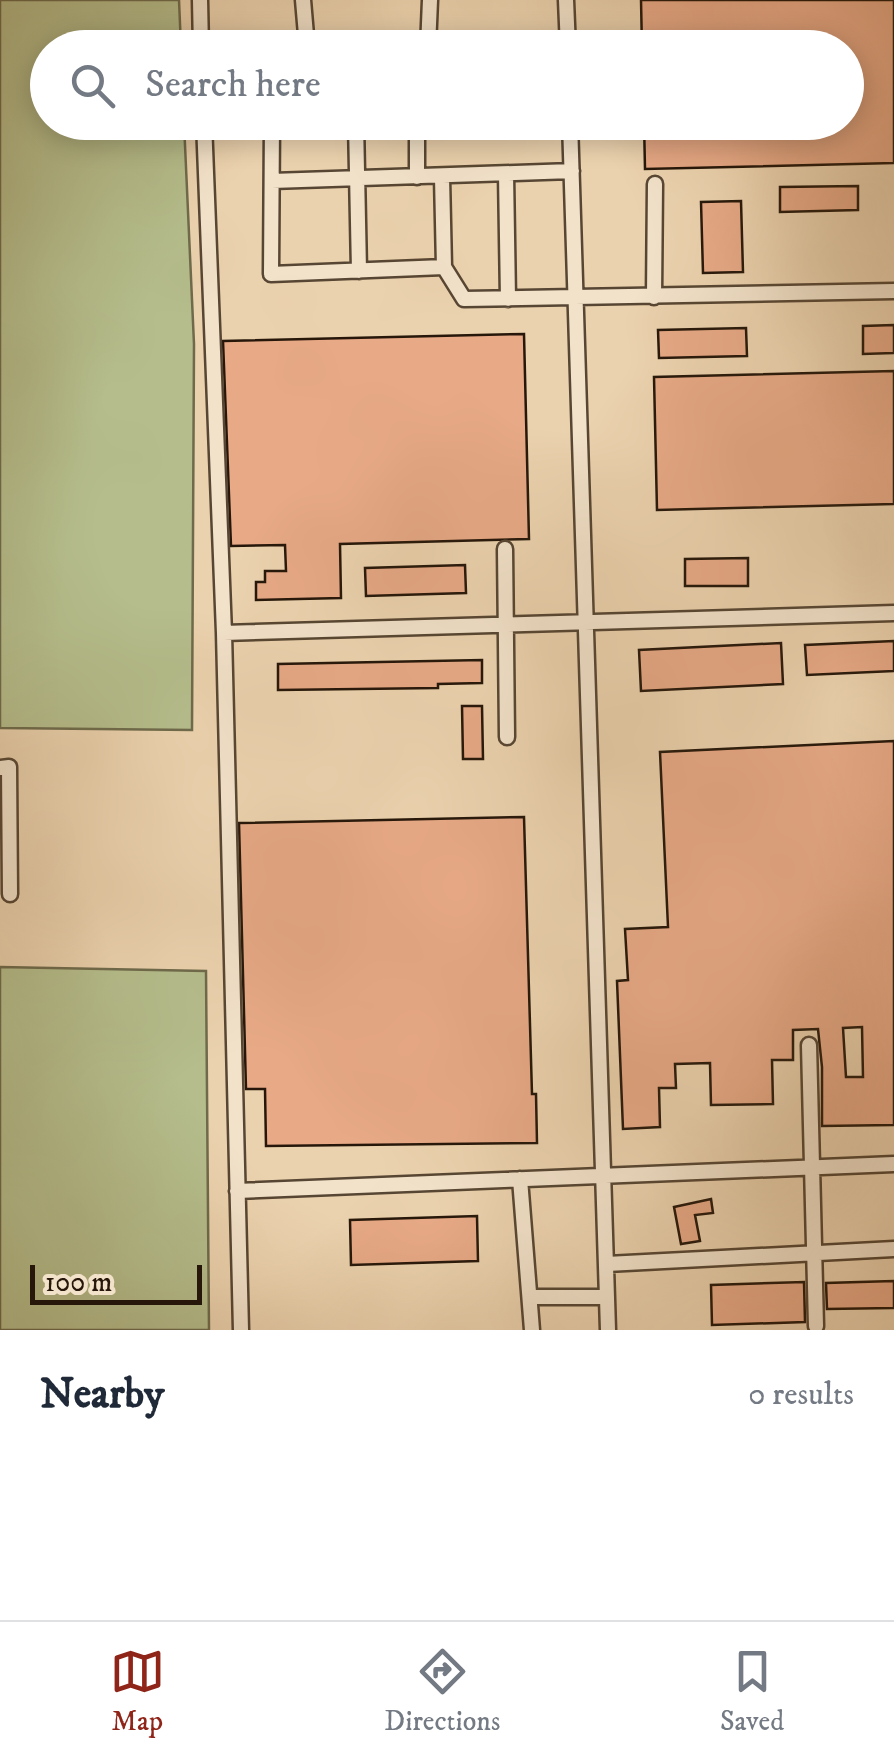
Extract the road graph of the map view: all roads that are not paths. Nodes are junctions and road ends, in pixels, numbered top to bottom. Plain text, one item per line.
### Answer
1 (200, 0) edge
2 (302, 0) edge
3 (430, 0) edge
4 (566, 0) edge
5 (201, 30) edge
6 (305, 30) edge
7 (429, 30) edge
8 (567, 30) edge
9 (205, 140) edge
10 (272, 140) edge
11 (357, 140) edge
12 (418, 140) edge
13 (571, 140) edge
14 (572, 171) junction
15 (506, 174) junction
16 (417, 177) junction
17 (442, 177) junction
18 (358, 179) junction
19 (272, 181) junction
20 (654, 184) dead end
21 (444, 268) junction
22 (358, 271) junction
23 (894, 291) edge
24 (654, 297) junction
25 (508, 299) junction
26 (576, 299) junction
27 (505, 549) dead end
28 (894, 613) edge
29 (586, 622) junction
30 (506, 625) junction
31 (224, 633) junction
32 (507, 737) dead end
33 (0, 768) edge
34 (10, 894) dead end
35 (809, 1044) dead end
36 (894, 1164) edge
37 (813, 1165) junction
38 (604, 1176) junction
39 (520, 1180) junction
40 (237, 1192) junction
41 (894, 1249) edge
42 (813, 1252) junction
43 (607, 1264) junction
44 (530, 1297) junction
45 (607, 1297) junction
46 (816, 1326) dead end
47 (241, 1330) edge
48 (532, 1330) edge
49 (608, 1330) edge

1 - 5 lane
2 - 6 lane
3 - 7 lane
4 - 8 lane
9 - 31 lane
10 - 19 lane
11 - 18 lane
12 - 16 lane
13 - 14 lane
14 - 15 lane
14 - 26 lane
15 - 17 lane
15 - 25 lane
16 - 17 lane
16 - 18 lane
17 - 21 lane
18 - 19 lane
18 - 22 lane
19 - 22 lane
20 - 24 lane
21 - 22 lane
21 - 25 lane
23 - 24 lane
24 - 26 lane
25 - 26 lane
26 - 29 lane
27 - 30 lane
28 - 29 lane
29 - 30 lane
29 - 38 lane
30 - 31 lane
30 - 32 lane
31 - 40 lane
33 - 34 lane
35 - 37 lane
36 - 37 lane
37 - 38 lane
37 - 42 lane
38 - 39 lane
38 - 43 lane
39 - 40 lane
39 - 44 lane
40 - 47 lane
41 - 42 lane
42 - 43 lane
42 - 46 lane
43 - 45 lane
44 - 45 lane
44 - 48 lane
45 - 49 lane

